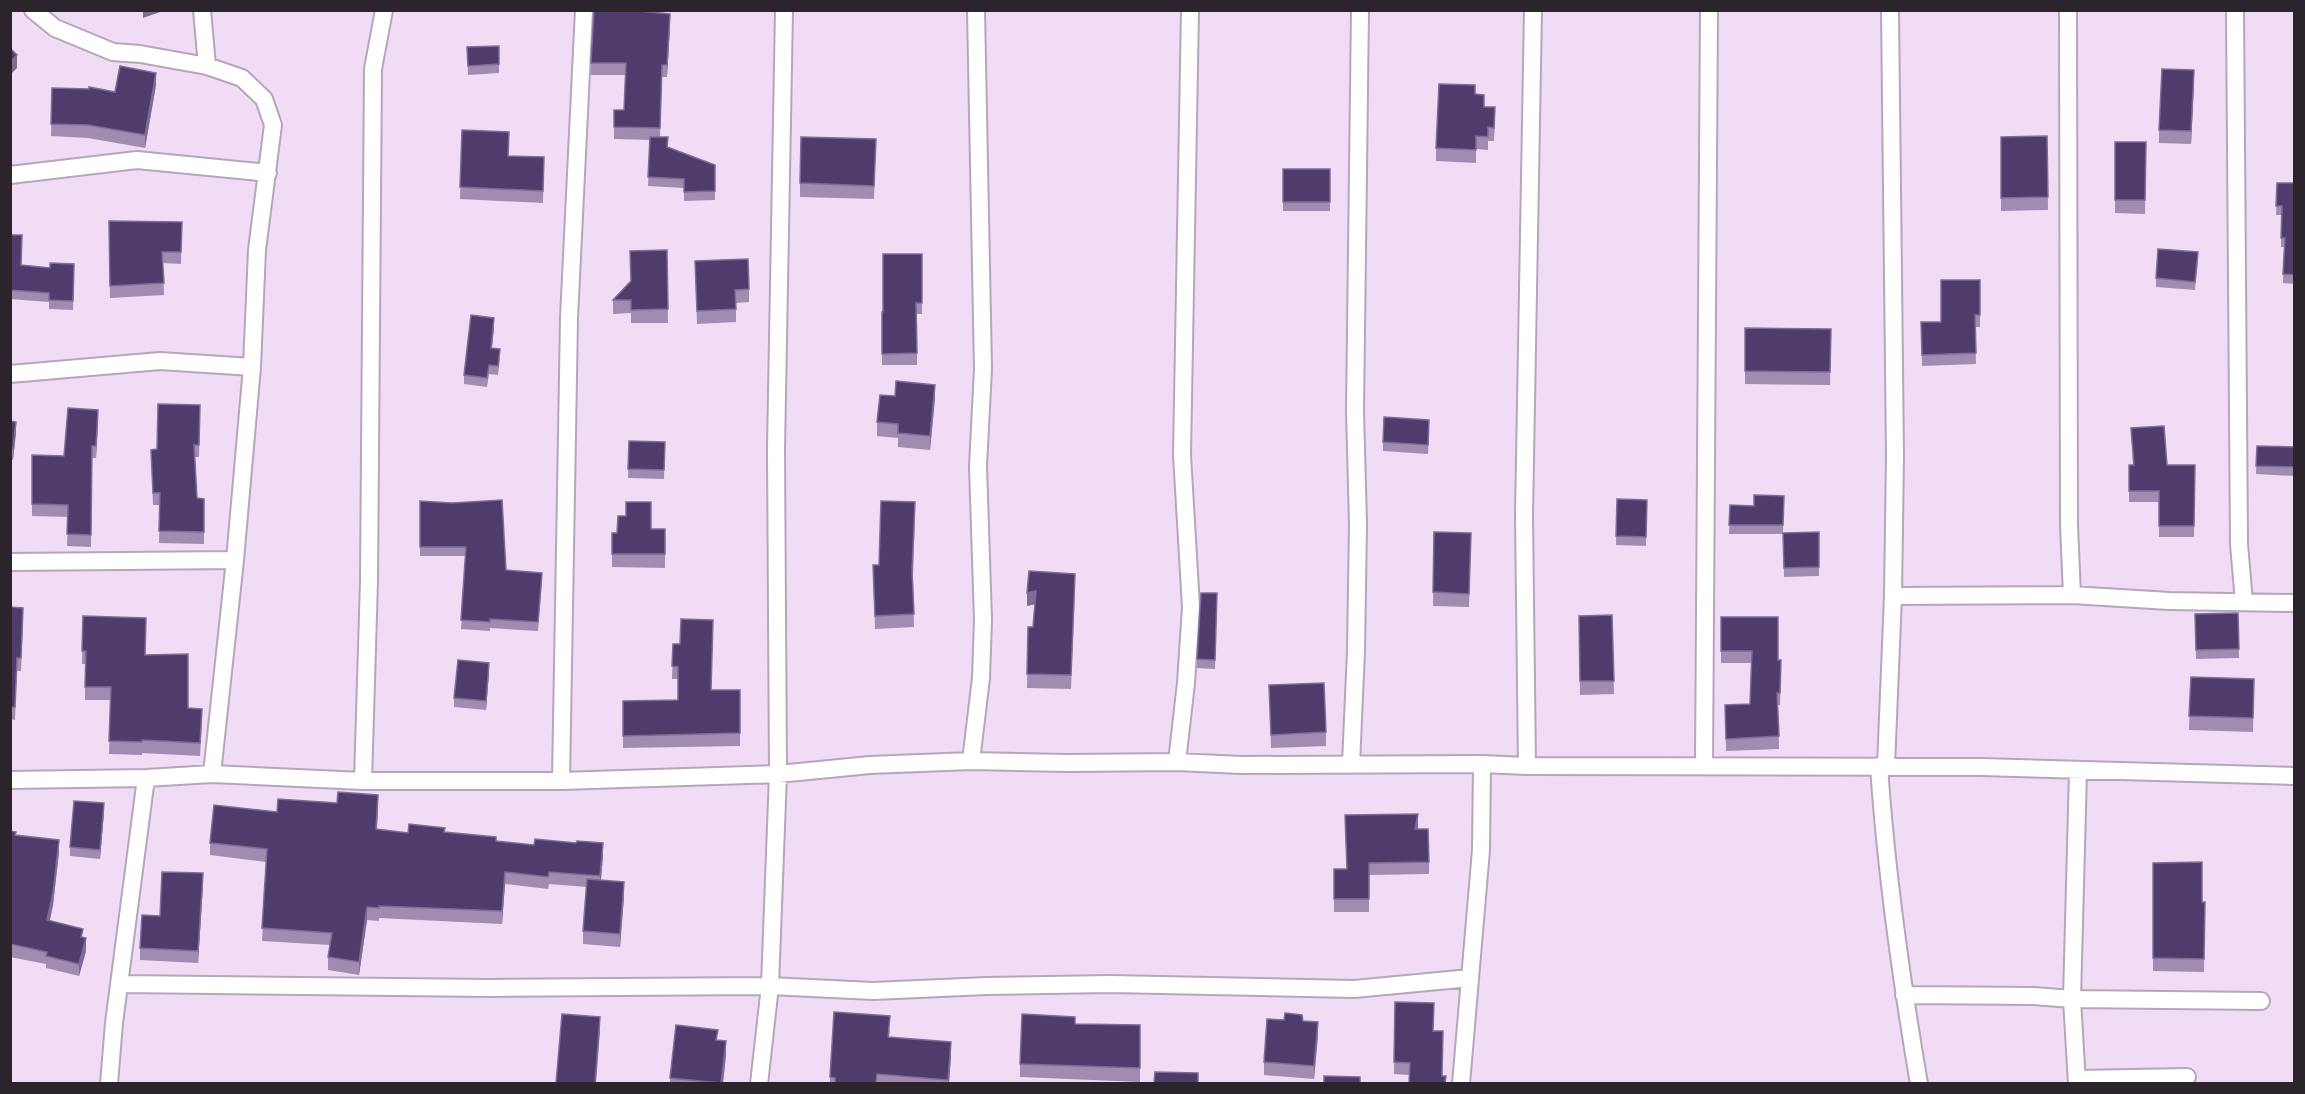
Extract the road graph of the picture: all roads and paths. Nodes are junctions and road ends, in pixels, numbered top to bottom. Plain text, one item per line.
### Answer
1 (33, 10) edge
2 (202, 10) edge
3 (384, 10) edge
4 (584, 10) edge
5 (784, 10) edge
6 (975, 10) edge
7 (1190, 10) edge
8 (1360, 10) edge
9 (1533, 10) edge
10 (1709, 10) edge
11 (1890, 10) edge
12 (2068, 10) edge
13 (2235, 10) edge
14 (207, 66) junction
15 (268, 173) junction
16 (10, 175) edge
17 (252, 367) junction
18 (10, 374) edge
19 (235, 560) junction
20 (10, 562) edge
21 (2072, 595) junction
22 (1893, 596) junction
23 (2244, 602) junction
24 (2295, 603) edge
25 (971, 761) junction
26 (1177, 762) junction
27 (1351, 764) junction
28 (1482, 764) junction
29 (1527, 766) junction
30 (1704, 766) junction
31 (1879, 766) junction
32 (2078, 771) junction
33 (212, 774) junction
34 (778, 774) junction
35 (2295, 776) edge
36 (146, 778) junction
37 (10, 780) edge
38 (363, 781) junction
39 (561, 781) junction
40 (1470, 978) junction
41 (121, 984) junction
42 (770, 986) junction
43 (1904, 995) junction
44 (2072, 999) junction
45 (2261, 1001) dead end
46 (2187, 1077) dead end
47 (2077, 1081) edge
48 (108, 1083) edge
49 (759, 1083) edge
50 (1461, 1083) edge
51 (1919, 1083) edge

1 - 14 street
2 - 14 street
3 - 38 street
4 - 39 street
5 - 34 street
6 - 25 street
7 - 26 street
8 - 27 street
9 - 29 street
10 - 30 street
11 - 22 street
12 - 21 street
13 - 23 street
14 - 15 street
15 - 16 street
15 - 17 street
17 - 18 street
17 - 19 street
19 - 20 street
19 - 33 street
21 - 22 street
21 - 23 street
22 - 31 street
23 - 24 street
25 - 26 street
25 - 34 street
26 - 27 street
27 - 28 street
28 - 29 street
28 - 40 street
29 - 30 street
30 - 31 street
31 - 32 street
31 - 43 street
32 - 35 street
32 - 44 street
33 - 36 street
33 - 38 street
34 - 39 street
34 - 42 street
36 - 37 street
36 - 41 street
38 - 39 street
40 - 42 street
40 - 50 street
41 - 42 street
41 - 48 street
42 - 49 street
43 - 44 street
43 - 51 street
44 - 45 street
44 - 47 street
46 - 47 street

